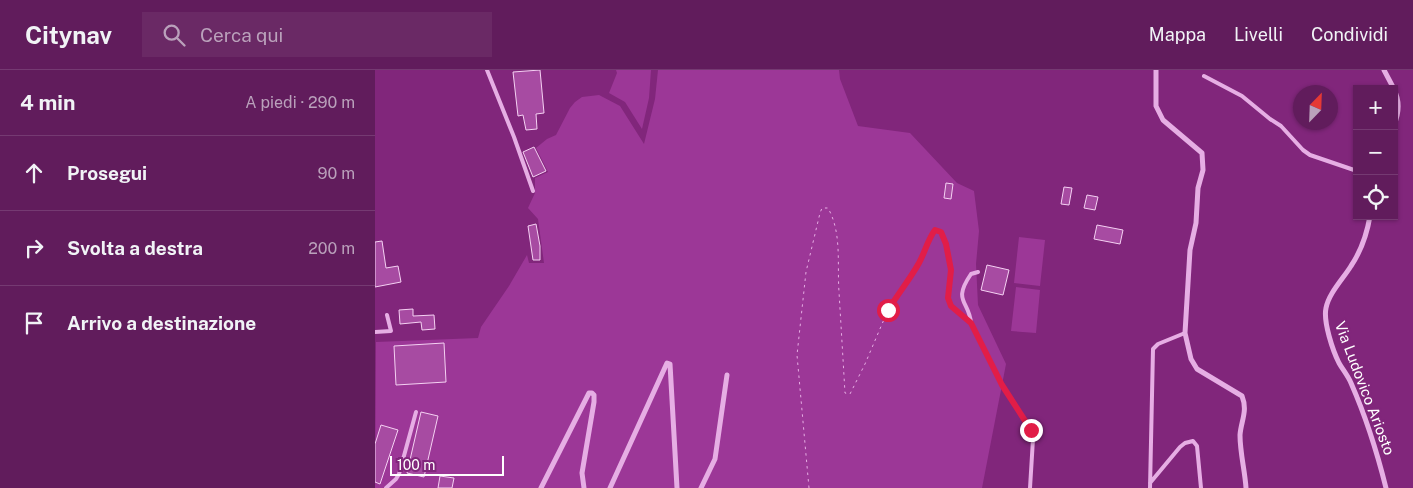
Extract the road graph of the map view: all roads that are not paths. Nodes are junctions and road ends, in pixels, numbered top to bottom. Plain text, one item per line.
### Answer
1 (487, 70) edge
2 (1156, 70) edge
3 (1384, 70) edge
4 (1204, 76) dead end
5 (1392, 85) edge
6 (1353, 170) edge
7 (533, 191) dead end
8 (1369, 220) edge
9 (978, 272) dead end
10 (387, 315) dead end
11 (375, 332) edge
12 (1185, 333) junction
13 (727, 375) dead end
14 (416, 412) dead end
15 (1150, 483) junction
16 (386, 488) edge
17 (541, 488) edge
18 (583, 488) edge
19 (610, 488) edge
20 (677, 488) edge
21 (701, 488) edge
22 (1030, 488) edge
23 (1150, 488) edge
24 (1201, 488) edge
25 (1246, 488) edge
26 (1386, 488) edge

1 - 7 lane
2 - 12 street
3 - 5 street
4 - 6 lane
8 - 26 street, Via Ludovico Ariosto
9 - 22 lane
10 - 11 lane
12 - 15 lane
12 - 25 street
13 - 21 street
14 - 16 lane
15 - 23 lane
15 - 24 lane
17 - 18 street
19 - 20 street

